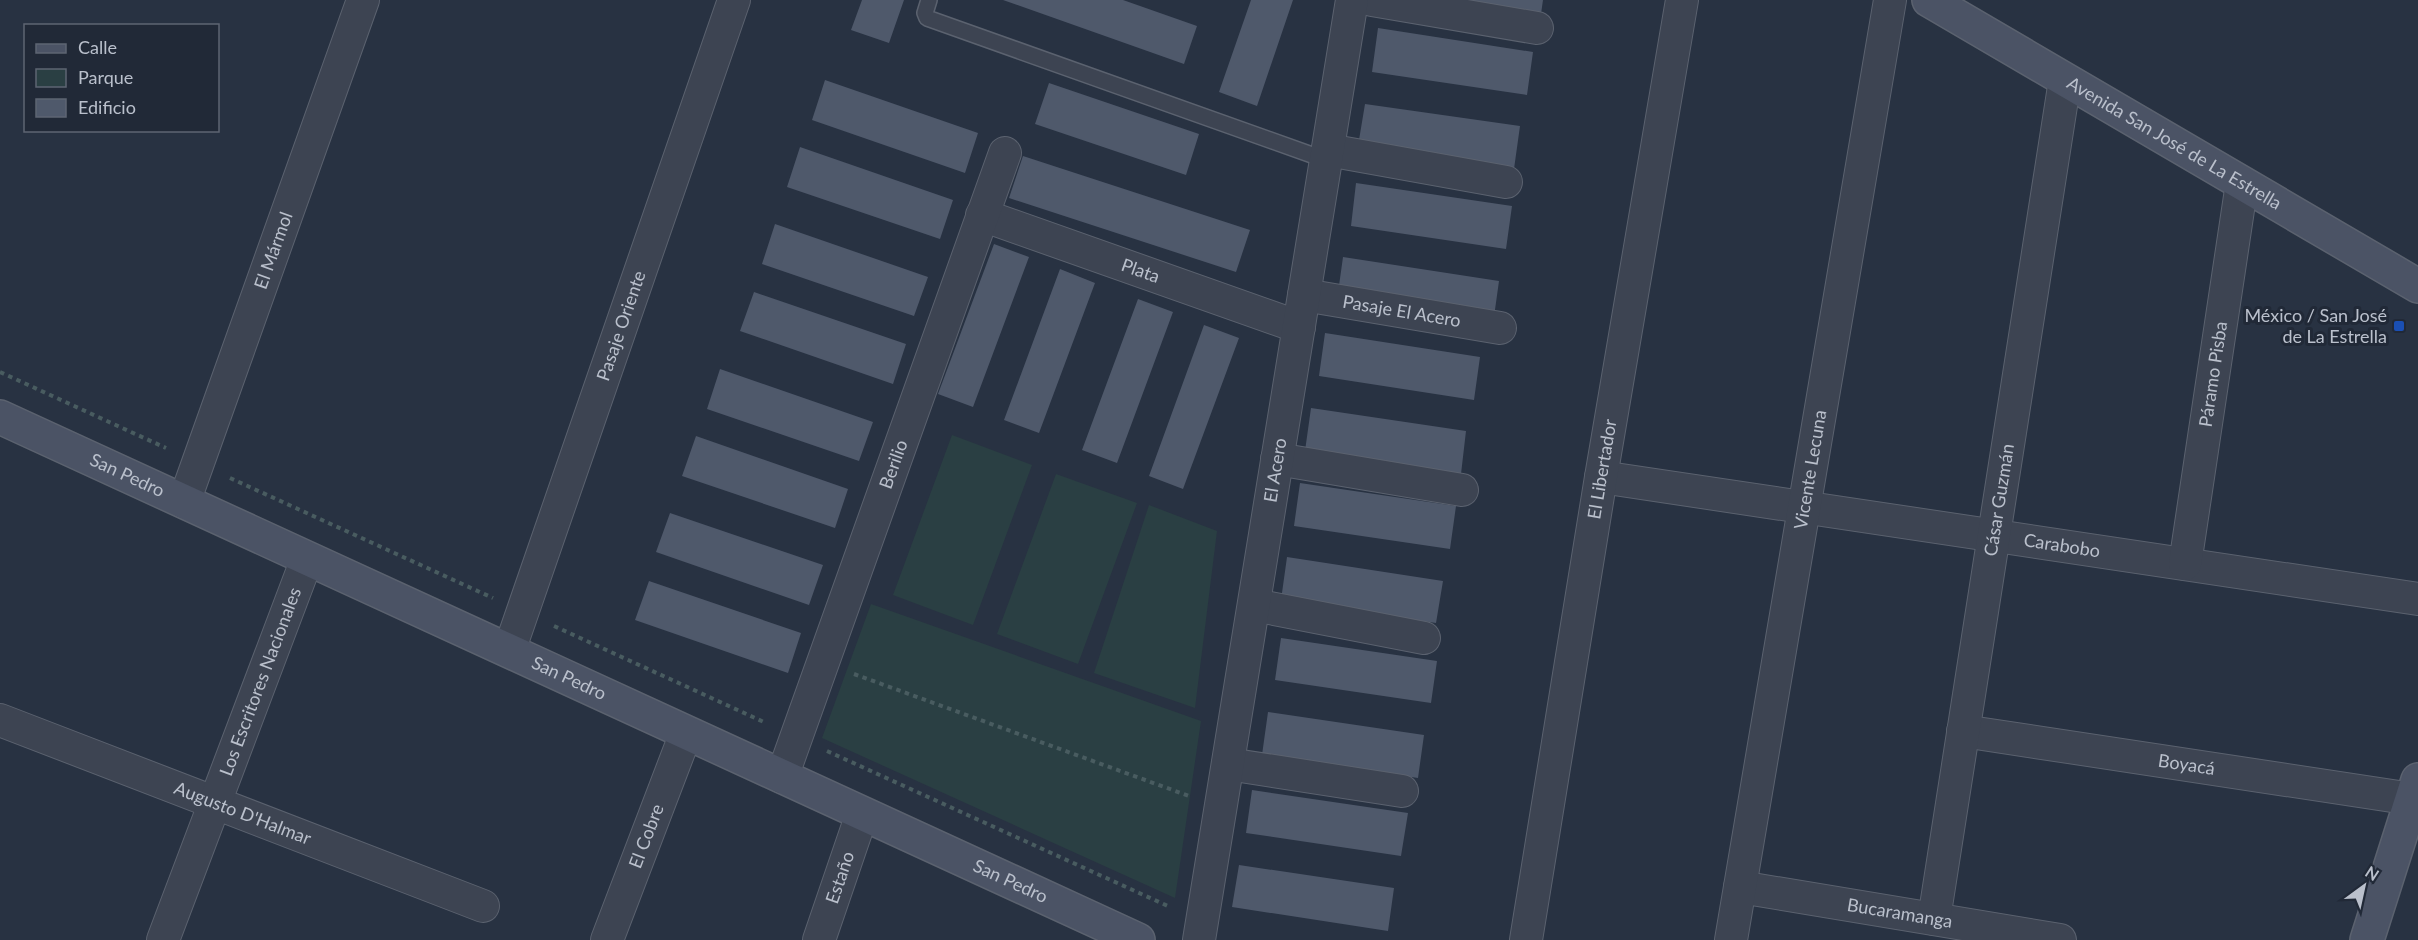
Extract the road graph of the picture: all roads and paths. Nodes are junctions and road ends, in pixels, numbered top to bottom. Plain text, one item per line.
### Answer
1 (363, 0) edge
2 (734, 0) edge
3 (929, 0) edge
4 (1352, 0) edge
5 (1372, 0) edge
6 (1682, 0) edge
7 (1890, 0) edge
8 (1929, 0) edge
9 (1537, 28) dead end
10 (2065, 80) junction
11 (1005, 153) dead end
12 (1327, 155) junction
13 (1506, 182) dead end
14 (2242, 183) junction
15 (982, 215) junction
16 (2418, 286) edge
17 (1304, 295) junction
18 (1299, 327) junction
19 (1500, 328) dead end
20 (0, 372) edge
21 (0, 417) edge
22 (1277, 459) junction
23 (198, 463) junction
24 (1601, 477) junction
25 (1462, 490) dead end
26 (184, 502) junction
27 (1804, 507) junction
28 (1994, 536) junction
29 (307, 559) junction
30 (2185, 564) junction
31 (2418, 599) edge
32 (1254, 605) junction
33 (522, 612) junction
34 (1424, 638) dead end
35 (509, 651) junction
36 (823, 663) junction
37 (0, 720) edge
38 (1963, 731) junction
39 (686, 732) junction
40 (796, 737) junction
41 (1228, 764) junction
42 (782, 777) junction
43 (2415, 790) edge
44 (1402, 791) dead end
45 (215, 803) junction
46 (1221, 808) junction
47 (862, 814) junction
48 (1740, 887) junction
49 (483, 906) dead end
50 (1934, 919) junction
51 (1201, 931) edge
52 (164, 940) edge
53 (607, 940) edge
54 (819, 940) edge
55 (1138, 940) edge
56 (1526, 940) edge
57 (1731, 940) edge
58 (2060, 940) edge
59 (2367, 940) edge

1 - 23 street, El Mármol
2 - 33 street, Pasaje Oriente
3 - 12 lane
4 - 12 street, El Acero
5 - 9 street
6 - 24 street, El Libertador
7 - 27 street, Vicente Lecuna
8 - 10 street, Avenida San José de La Estrella
10 - 14 street, Avenida San José de La Estrella
10 - 28 street, Cásar Guzmán
11 - 15 street, Berilio
12 - 13 street
12 - 17 street, El Acero
14 - 16 street, Avenida San José de La Estrella
14 - 30 street, Páramo Pisba
15 - 18 street, Plata
15 - 36 street, Berilio
17 - 18 street, El Acero
17 - 19 street, Pasaje El Acero
18 - 22 street, El Acero
20 - 23 path
21 - 26 street, San Pedro
22 - 25 street
22 - 32 street, El Acero
23 - 26 street, El Mármol
23 - 33 path
24 - 27 street, Carabobo
24 - 56 street, El Libertador
26 - 29 street, San Pedro
27 - 28 street, Carabobo
27 - 48 street, Vicente Lecuna
28 - 30 street, Carabobo
28 - 38 street, Cásar Guzmán
29 - 35 street, San Pedro
29 - 45 street, Los Escritores Nacionales
30 - 31 street, Carabobo
32 - 34 street
32 - 41 street, El Acero
33 - 35 street, Pasaje Oriente
33 - 40 path
35 - 39 street, San Pedro
36 - 40 street, Berilio
36 - 46 path
37 - 45 street, Augusto D'Halmar
38 - 43 street, Boyacá
38 - 50 street, Cásar Guzmán
39 - 42 street, San Pedro
39 - 53 street, El Cobre
40 - 42 street, Berilio
40 - 51 path
41 - 44 street
41 - 46 street, El Acero
42 - 47 street, San Pedro
43 - 59 street
45 - 49 street, Augusto D'Halmar
45 - 52 street, Los Escritores Nacionales
46 - 51 street, El Acero
47 - 54 street, Estaño
47 - 55 street, San Pedro
48 - 50 street, Bucaramanga
48 - 57 street, Vicente Lecuna
50 - 58 street, Bucaramanga

